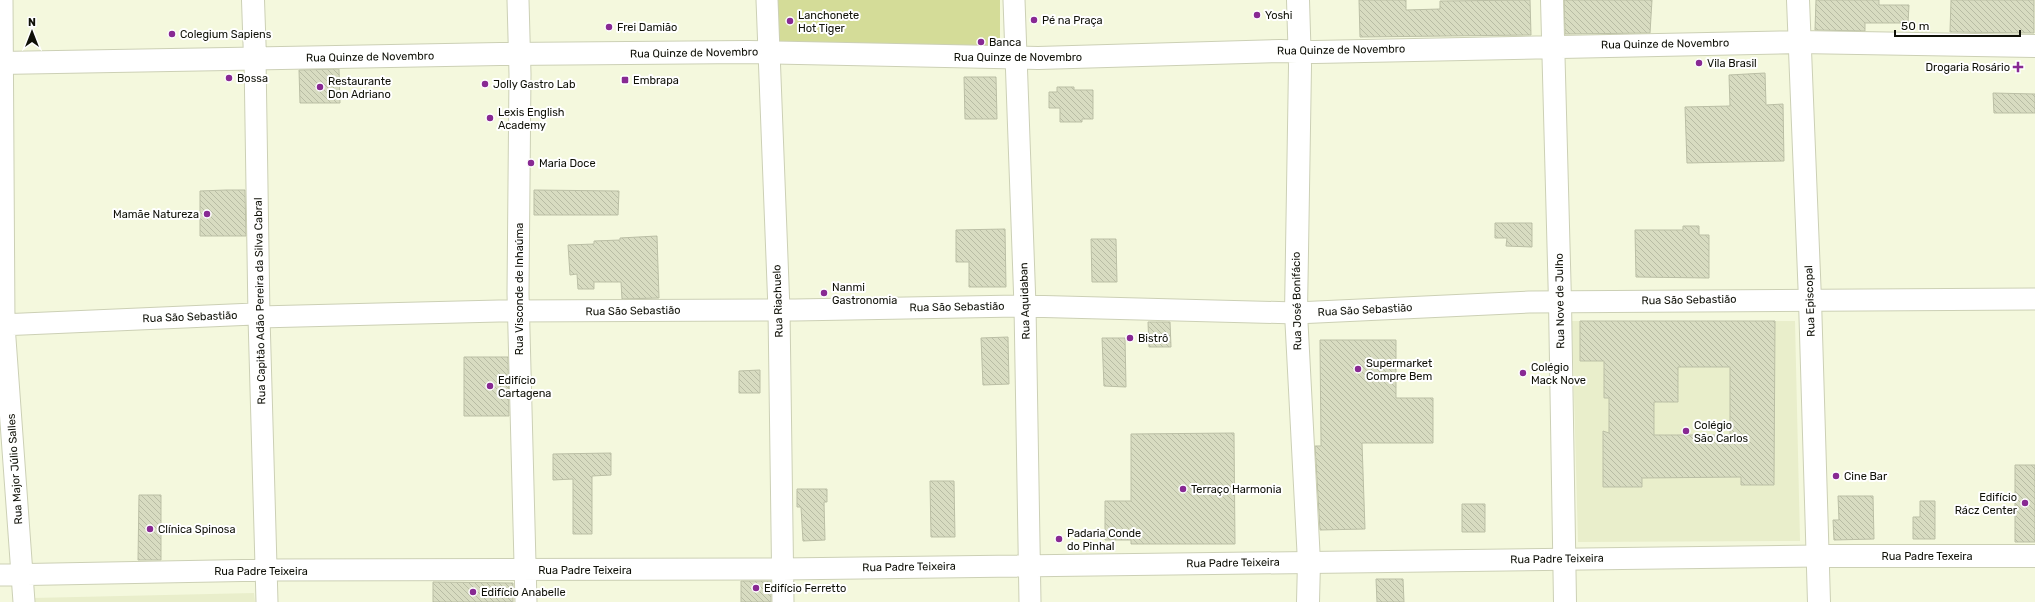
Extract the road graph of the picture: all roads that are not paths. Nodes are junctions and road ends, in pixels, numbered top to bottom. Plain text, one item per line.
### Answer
1 (2, 0) edge
2 (253, 0) edge
3 (518, 0) edge
4 (767, 0) edge
5 (1014, 0) edge
6 (1298, 0) edge
7 (1552, 0) edge
8 (1798, 0) edge
9 (1799, 42) junction
10 (1552, 46) junction
11 (2035, 46) edge
12 (769, 52) junction
13 (1300, 52) junction
14 (519, 54) junction
15 (255, 58) junction
16 (1015, 58) junction
17 (1, 63) edge
18 (2035, 299) edge
19 (1810, 300) junction
20 (1560, 302) junction
21 (1026, 306) junction
22 (779, 310) junction
23 (518, 311) junction
24 (1296, 313) junction
25 (259, 317) junction
26 (2, 325) edge
27 (1818, 556) junction
28 (2035, 556) edge
29 (1565, 559) junction
30 (1308, 562) junction
31 (1029, 565) junction
32 (782, 569) junction
33 (266, 570) junction
34 (525, 570) junction
35 (0, 576) edge
36 (23, 576) junction
37 (24, 602) edge
38 (267, 602) edge
39 (526, 602) edge
40 (783, 602) edge
41 (1030, 602) edge
42 (1308, 602) edge
43 (1565, 602) edge
44 (1820, 602) edge

1 - 17 street, Rua Major Júlio Salles
2 - 15 main road, Rua Capitão Adão Pereira da Silva Cabral
3 - 14 street, Rua Visconde de Inhaúma
4 - 12 street, Rua Riachuelo
5 - 16 street, Rua Aquidaban
6 - 13 main road, Rua José Bonifácio
7 - 10 main road, Rua Nove de Julho
8 - 9 main road, Rua Episcopal
9 - 10 main road, Rua Quinze de Novembro
9 - 11 main road, Rua Quinze de Novembro
9 - 19 main road, Rua Episcopal
10 - 13 main road, Rua Quinze de Novembro
10 - 20 main road, Rua Nove de Julho
12 - 14 main road, Rua Quinze de Novembro
12 - 16 main road, Rua Quinze de Novembro
12 - 22 street, Rua Riachuelo
13 - 16 main road, Rua Quinze de Novembro
13 - 24 main road, Rua José Bonifácio
14 - 15 main road, Rua Quinze de Novembro
14 - 23 street, Rua Visconde de Inhaúma
15 - 17 main road, Rua Quinze de Novembro
15 - 25 street, Rua Capitão Adão Pereira da Silva Cabral
16 - 21 street, Rua Aquidaban
17 - 26 street, Rua Major Júlio Salles
18 - 19 street, Rua São Sebastião
19 - 20 street, Rua São Sebastião
19 - 27 main road, Rua Episcopal
20 - 24 street, Rua São Sebastião
20 - 29 main road, Rua Nove de Julho
21 - 22 street, Rua São Sebastião
21 - 24 street, Rua São Sebastião
21 - 31 street, Rua Aquidaban
22 - 23 street, Rua São Sebastião
22 - 32 street, Rua Riachuelo
23 - 25 street, Rua São Sebastião
23 - 34 street, Rua Visconde de Inhaúma
24 - 30 main road, Rua José Bonifácio
25 - 26 street, Rua São Sebastião
25 - 33 street, Rua Capitão Adão Pereira da Silva Cabral
26 - 36 street, Rua Major Júlio Salles
27 - 28 main road, Rua Padre Texeira
27 - 29 street, Rua Padre Teixeira
27 - 44 main road, Rua Episcopal
29 - 30 street, Rua Padre Teixeira
29 - 43 main road, Rua Nove de Julho
30 - 31 street, Rua Padre Teixeira
30 - 42 main road, Rua José Bonifácio
31 - 32 street, Rua Padre Teixeira
31 - 41 street, Rua Aquidaban
32 - 34 street, Rua Padre Teixeira
32 - 40 street, Rua Riachuelo
33 - 34 street, Rua Padre Teixeira
33 - 36 street, Rua Padre Teixeira
33 - 38 street, Rua Capitão Adão Pereira da Silva Cabral
34 - 39 street, Rua Visconde de Inhaúma
35 - 36 street, Rua Padre Teixeira
36 - 37 street, Rua Major Júlio Salles

